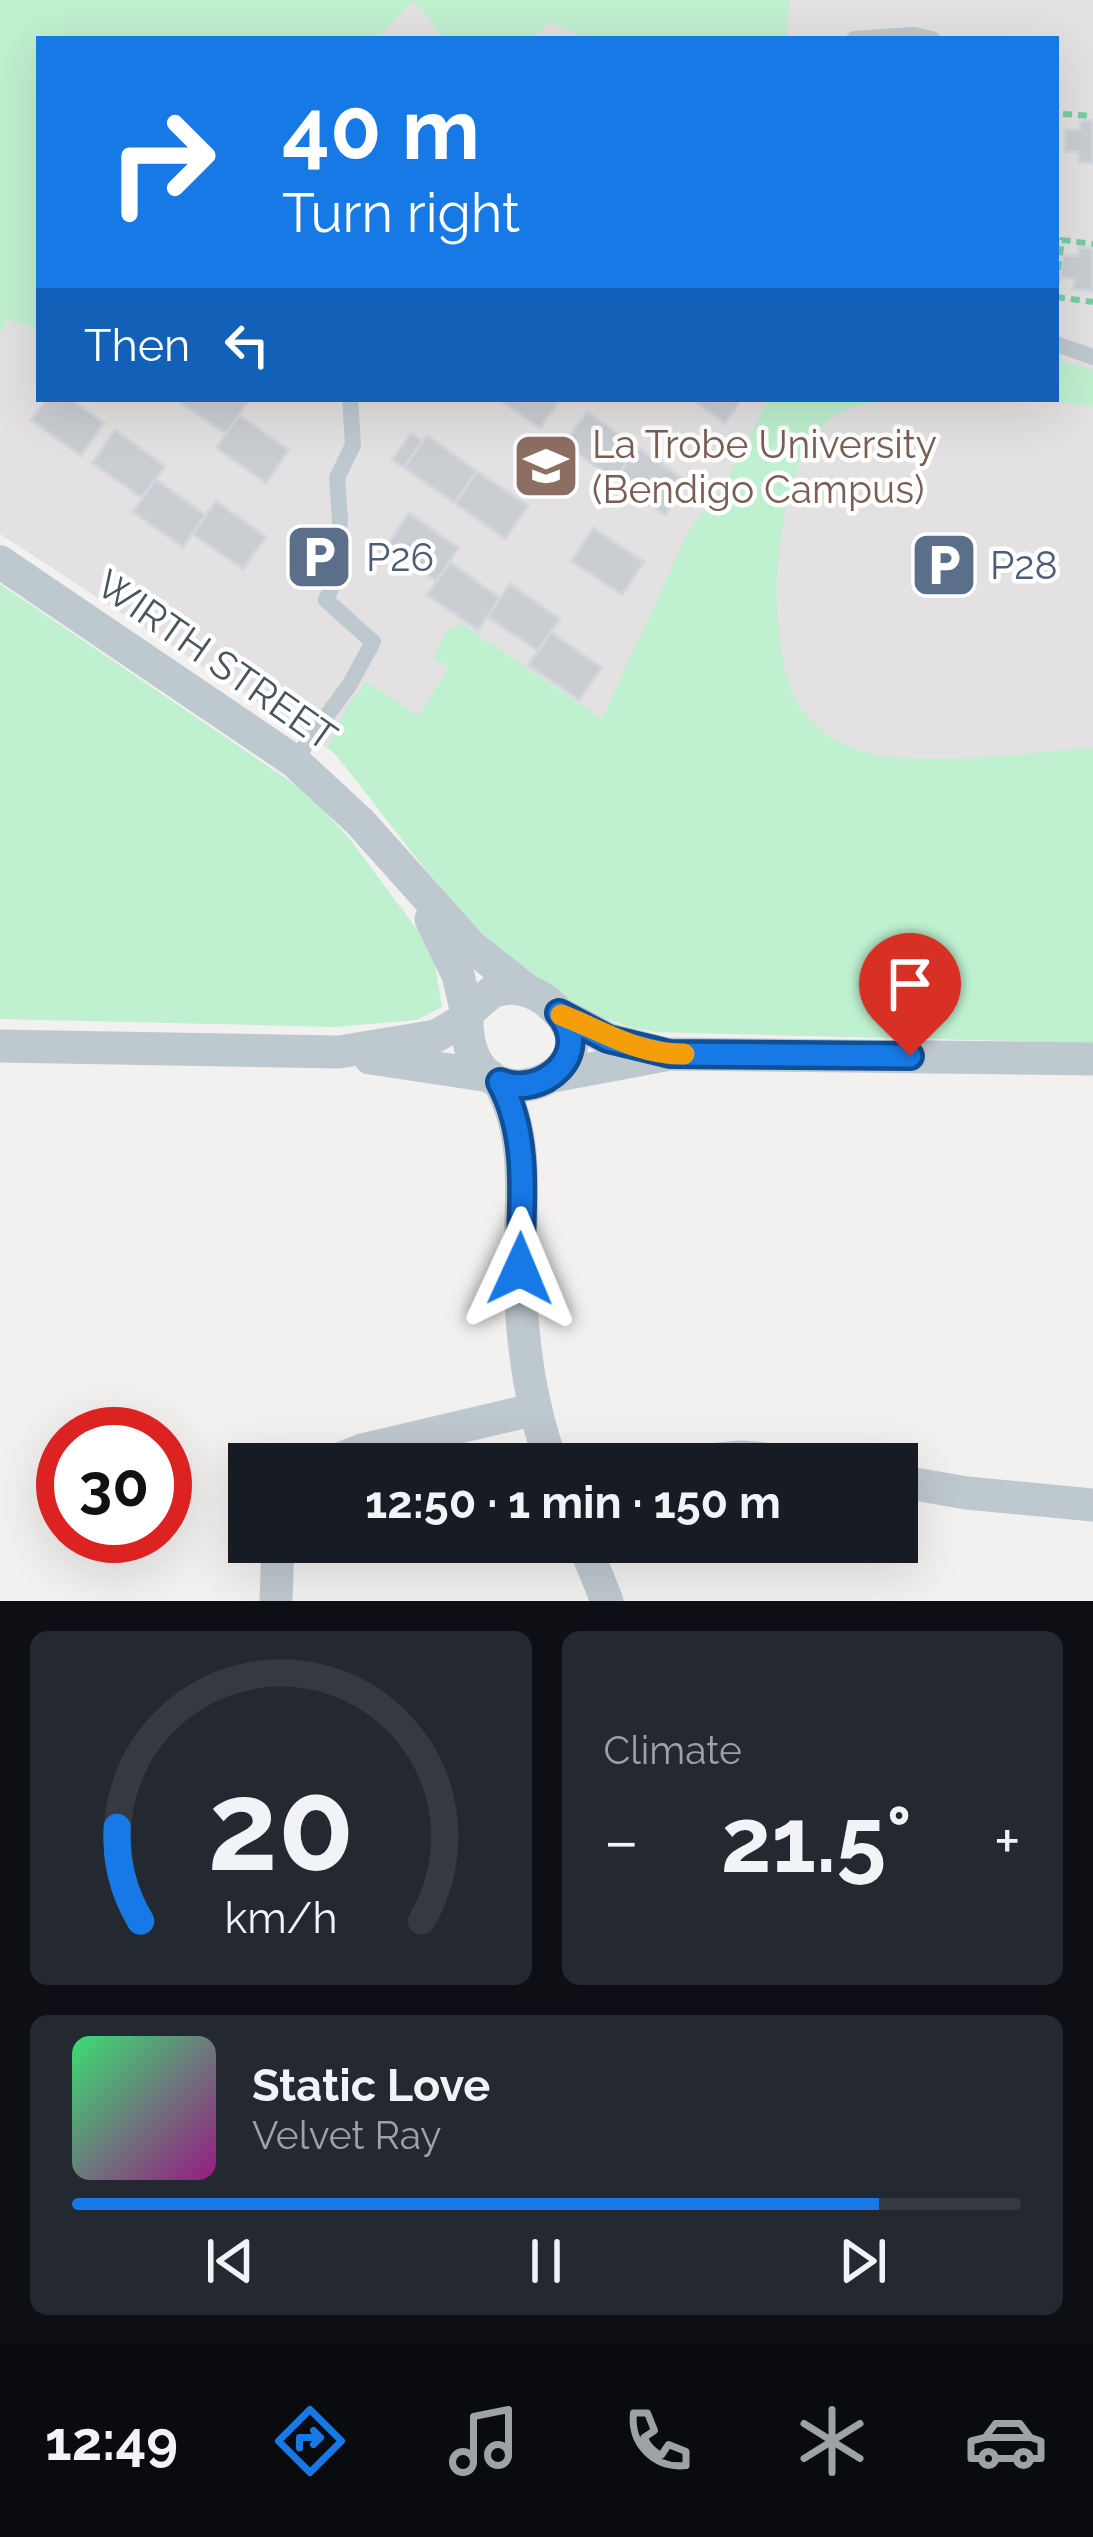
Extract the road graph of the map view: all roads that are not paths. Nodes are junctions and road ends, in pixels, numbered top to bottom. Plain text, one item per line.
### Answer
1 (1059, 345) edge
2 (1093, 357) edge
3 (350, 402) edge
4 (0, 562) edge
5 (294, 760) junction
6 (422, 895) junction
7 (525, 989) junction
8 (559, 1013) junction
9 (467, 1016) junction
10 (0, 1046) edge
11 (339, 1052) junction
12 (670, 1054) junction
13 (1093, 1059) edge
14 (551, 1078) junction
15 (495, 1079) junction
16 (522, 1158) junction
17 (536, 1409) junction
18 (392, 1443) edge
19 (546, 1443) edge
20 (918, 1485) edge
21 (1093, 1505) edge
22 (277, 1563) edge
23 (592, 1563) edge
24 (276, 1601) edge
25 (607, 1601) edge

1 - 2 lane
3 - 5 lane
4 - 5 street, WIRTH STREET
5 - 6 street, WIRTH STREET
6 - 7 street, WIRTH STREET
6 - 9 street, WIRTH STREET
7 - 8 street
7 - 9 street
8 - 12 street
8 - 14 street
9 - 11 street
9 - 15 street
10 - 11 street
11 - 15 street
12 - 13 street
12 - 14 street
14 - 15 street
14 - 16 street
15 - 16 street
16 - 17 street
17 - 18 street
17 - 19 street
20 - 21 street
22 - 24 street
23 - 25 street

